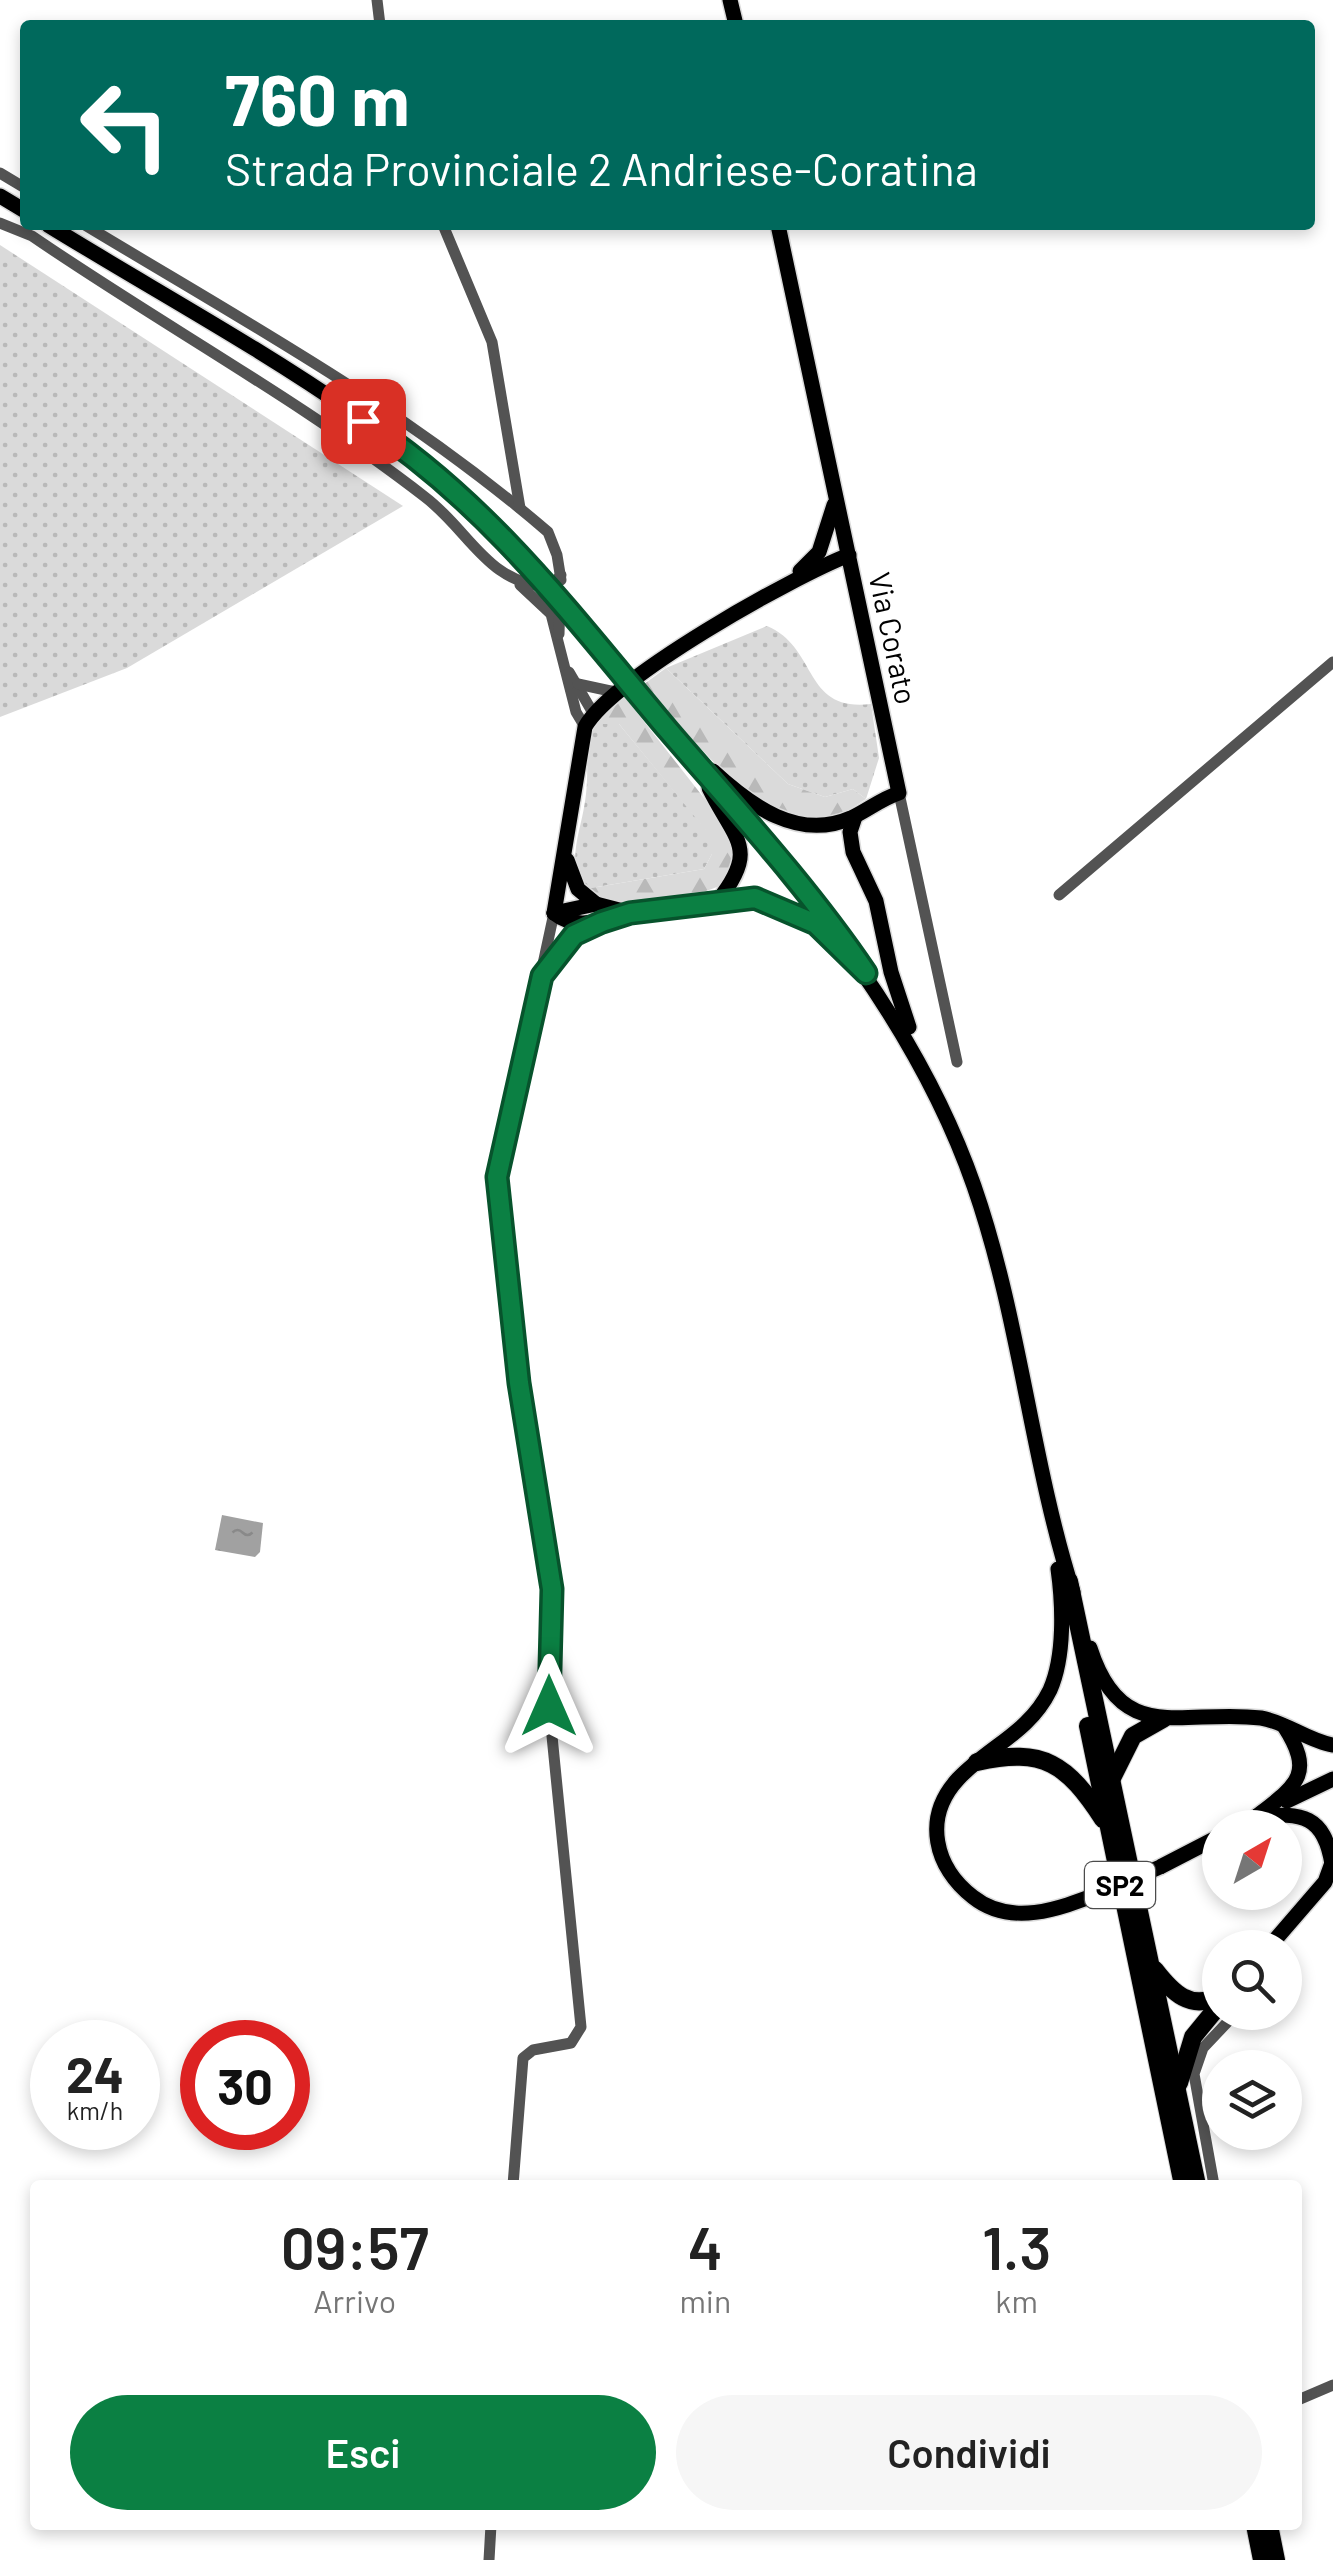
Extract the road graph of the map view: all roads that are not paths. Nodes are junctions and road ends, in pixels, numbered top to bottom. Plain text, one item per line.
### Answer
1 (0, 223) edge
2 (56, 230) edge
3 (95, 230) edge
4 (445, 230) edge
5 (779, 230) edge
6 (836, 496) junction
7 (520, 509) junction
8 (819, 552) junction
9 (849, 555) junction
10 (560, 575) junction
11 (793, 579) junction
12 (520, 585) junction
13 (559, 634) junction
14 (1333, 662) edge
15 (566, 668) junction
16 (578, 684) junction
17 (615, 692) junction
18 (589, 720) junction
19 (676, 739) junction
20 (696, 764) junction
21 (899, 794) junction
22 (855, 816) junction
23 (564, 846) junction
24 (1059, 895) dead end
25 (717, 902) junction
26 (596, 904) junction
27 (554, 913) junction
28 (630, 913) junction
29 (602, 922) junction
30 (866, 973) junction
31 (542, 976) junction
32 (958, 1062) dead end
33 (928, 1078) junction
34 (1064, 1582) junction
35 (1163, 1719) junction
36 (1284, 1726) junction
37 (1333, 1745) edge
38 (977, 1762) junction
39 (1112, 1779) junction
40 (1333, 1779) edge
41 (1266, 1810) edge
42 (1270, 1810) edge
43 (1302, 1818) edge
44 (1108, 1826) junction
45 (1202, 1845) edge
46 (1333, 1862) edge
47 (1284, 1930) edge
48 (1152, 1966) junction
49 (1202, 2000) edge
50 (1202, 2028) edge
51 (1220, 2030) edge
52 (1178, 2089) junction
53 (513, 2180) edge
54 (1182, 2180) edge
55 (1197, 2180) edge
56 (1213, 2180) edge
57 (1333, 2385) edge
58 (1302, 2398) edge
59 (491, 2530) edge
60 (1256, 2530) edge
61 (1269, 2530) edge
62 (489, 2560) edge
63 (1262, 2560) edge
64 (1276, 2560) edge

1 - 12 street
2 - 19 main road, SP2, bridge
3 - 7 street
4 - 7 street
5 - 6 main road, Via Corato
6 - 8 main road
6 - 9 main road, Via Corato
7 - 10 street
8 - 9 main road
8 - 11 main road
9 - 11 main road
9 - 21 main road, Via Corato
10 - 12 street
10 - 13 street
11 - 17 main road
12 - 13 street
13 - 15 street
14 - 24 street
15 - 16 street
15 - 18 street
16 - 17 street
16 - 18 street
17 - 18 main road
18 - 23 main road
19 - 20 main road, SP2
19 - 22 main road
20 - 25 main road
20 - 30 main road, SP2
21 - 22 main road
21 - 32 street, Via Corato
22 - 33 main road
23 - 26 main road
23 - 27 main road
25 - 28 main road
25 - 30 main road
26 - 27 main road
26 - 28 main road
27 - 29 main road
27 - 31 street
28 - 29 main road
29 - 31 street
30 - 33 main road, SP2
31 - 53 street
33 - 34 main road, SP2
34 - 35 main road
34 - 38 main road
34 - 39 highway, SP2
34 - 44 highway, SP2
35 - 36 main road
35 - 39 highway
36 - 37 main road
36 - 41 main road
38 - 44 highway
38 - 45 main road, bridge
39 - 48 highway, SP2
40 - 42 main road
43 - 46 main road
44 - 54 highway, SP2
46 - 47 main road
48 - 49 highway
48 - 52 highway, SP2
50 - 52 highway
51 - 56 street
52 - 55 highway, SP2
57 - 58 street
59 - 62 street
60 - 63 highway
61 - 64 highway

